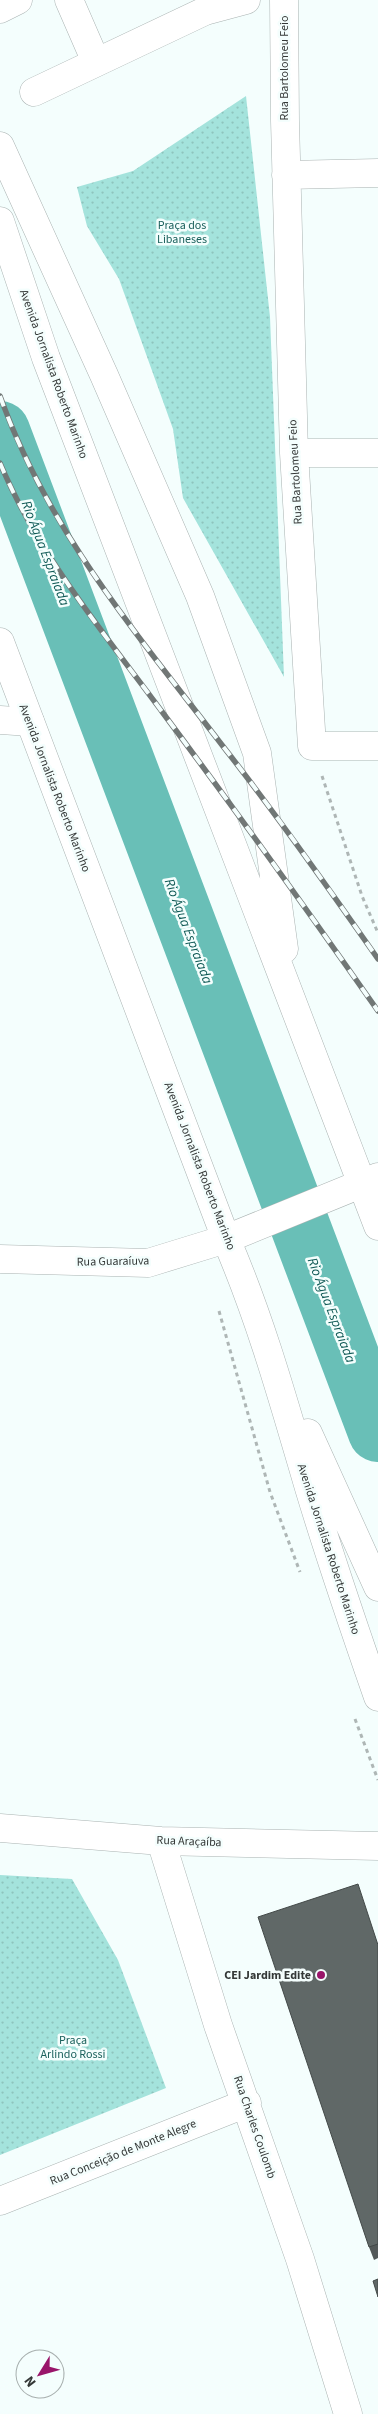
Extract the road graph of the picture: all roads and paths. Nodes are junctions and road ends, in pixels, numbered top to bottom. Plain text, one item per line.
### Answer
1 (18, 0) edge
2 (68, 0) edge
3 (246, 0) edge
4 (284, 0) edge
5 (0, 9) edge
6 (96, 62) junction
7 (34, 92) dead end
8 (0, 146) edge
9 (378, 173) edge
10 (286, 175) junction
11 (0, 221) edge
12 (294, 453) junction
13 (378, 453) edge
14 (0, 642) edge
15 (0, 720) edge
16 (30, 722) junction
17 (312, 746) junction
18 (378, 746) edge
19 (378, 933) edge
20 (291, 998) junction
21 (370, 1180) edge
22 (378, 1226) edge
23 (226, 1239) junction
24 (0, 1259) edge
25 (268, 1345) junction
26 (378, 1587) edge
27 (378, 1697) edge
28 (0, 1828) edge
29 (161, 1840) junction
30 (378, 1846) edge
31 (247, 2103) junction
32 (0, 2201) edge
33 (348, 2414) edge

1 - 5 main road
2 - 6 main road
3 - 6 main road
4 - 10 main road, Rua Bartolomeu Feio
6 - 7 main road
8 - 20 main road
9 - 10 main road
10 - 12 main road, Rua Bartolomeu Feio
11 - 20 main road, Avenida Jornalista Roberto Marinho
12 - 13 main road
12 - 17 main road, Rua Bartolomeu Feio
14 - 16 main road, Avenida Jornalista Roberto Marinho
15 - 16 main road
16 - 23 main road, Avenida Jornalista Roberto Marinho
17 - 18 main road
17 - 19 path
20 - 21 main road, Avenida Jornalista Roberto Marinho
21 - 22 main road, Avenida Jornalista Roberto Marinho
21 - 23 main road, Rua Guaraíuva
23 - 24 main road, Rua Guaraíuva
23 - 25 main road, Avenida Jornalista Roberto Marinho
25 - 26 main road
25 - 27 main road, Avenida Jornalista Roberto Marinho
28 - 29 main road, Rua Araçaíba
29 - 30 main road, Rua Araçaíba
29 - 31 main road, Rua Charles Coulomb
31 - 32 main road, Rua Conceição de Monte Alegre
31 - 33 main road, Rua Charles Coulomb

